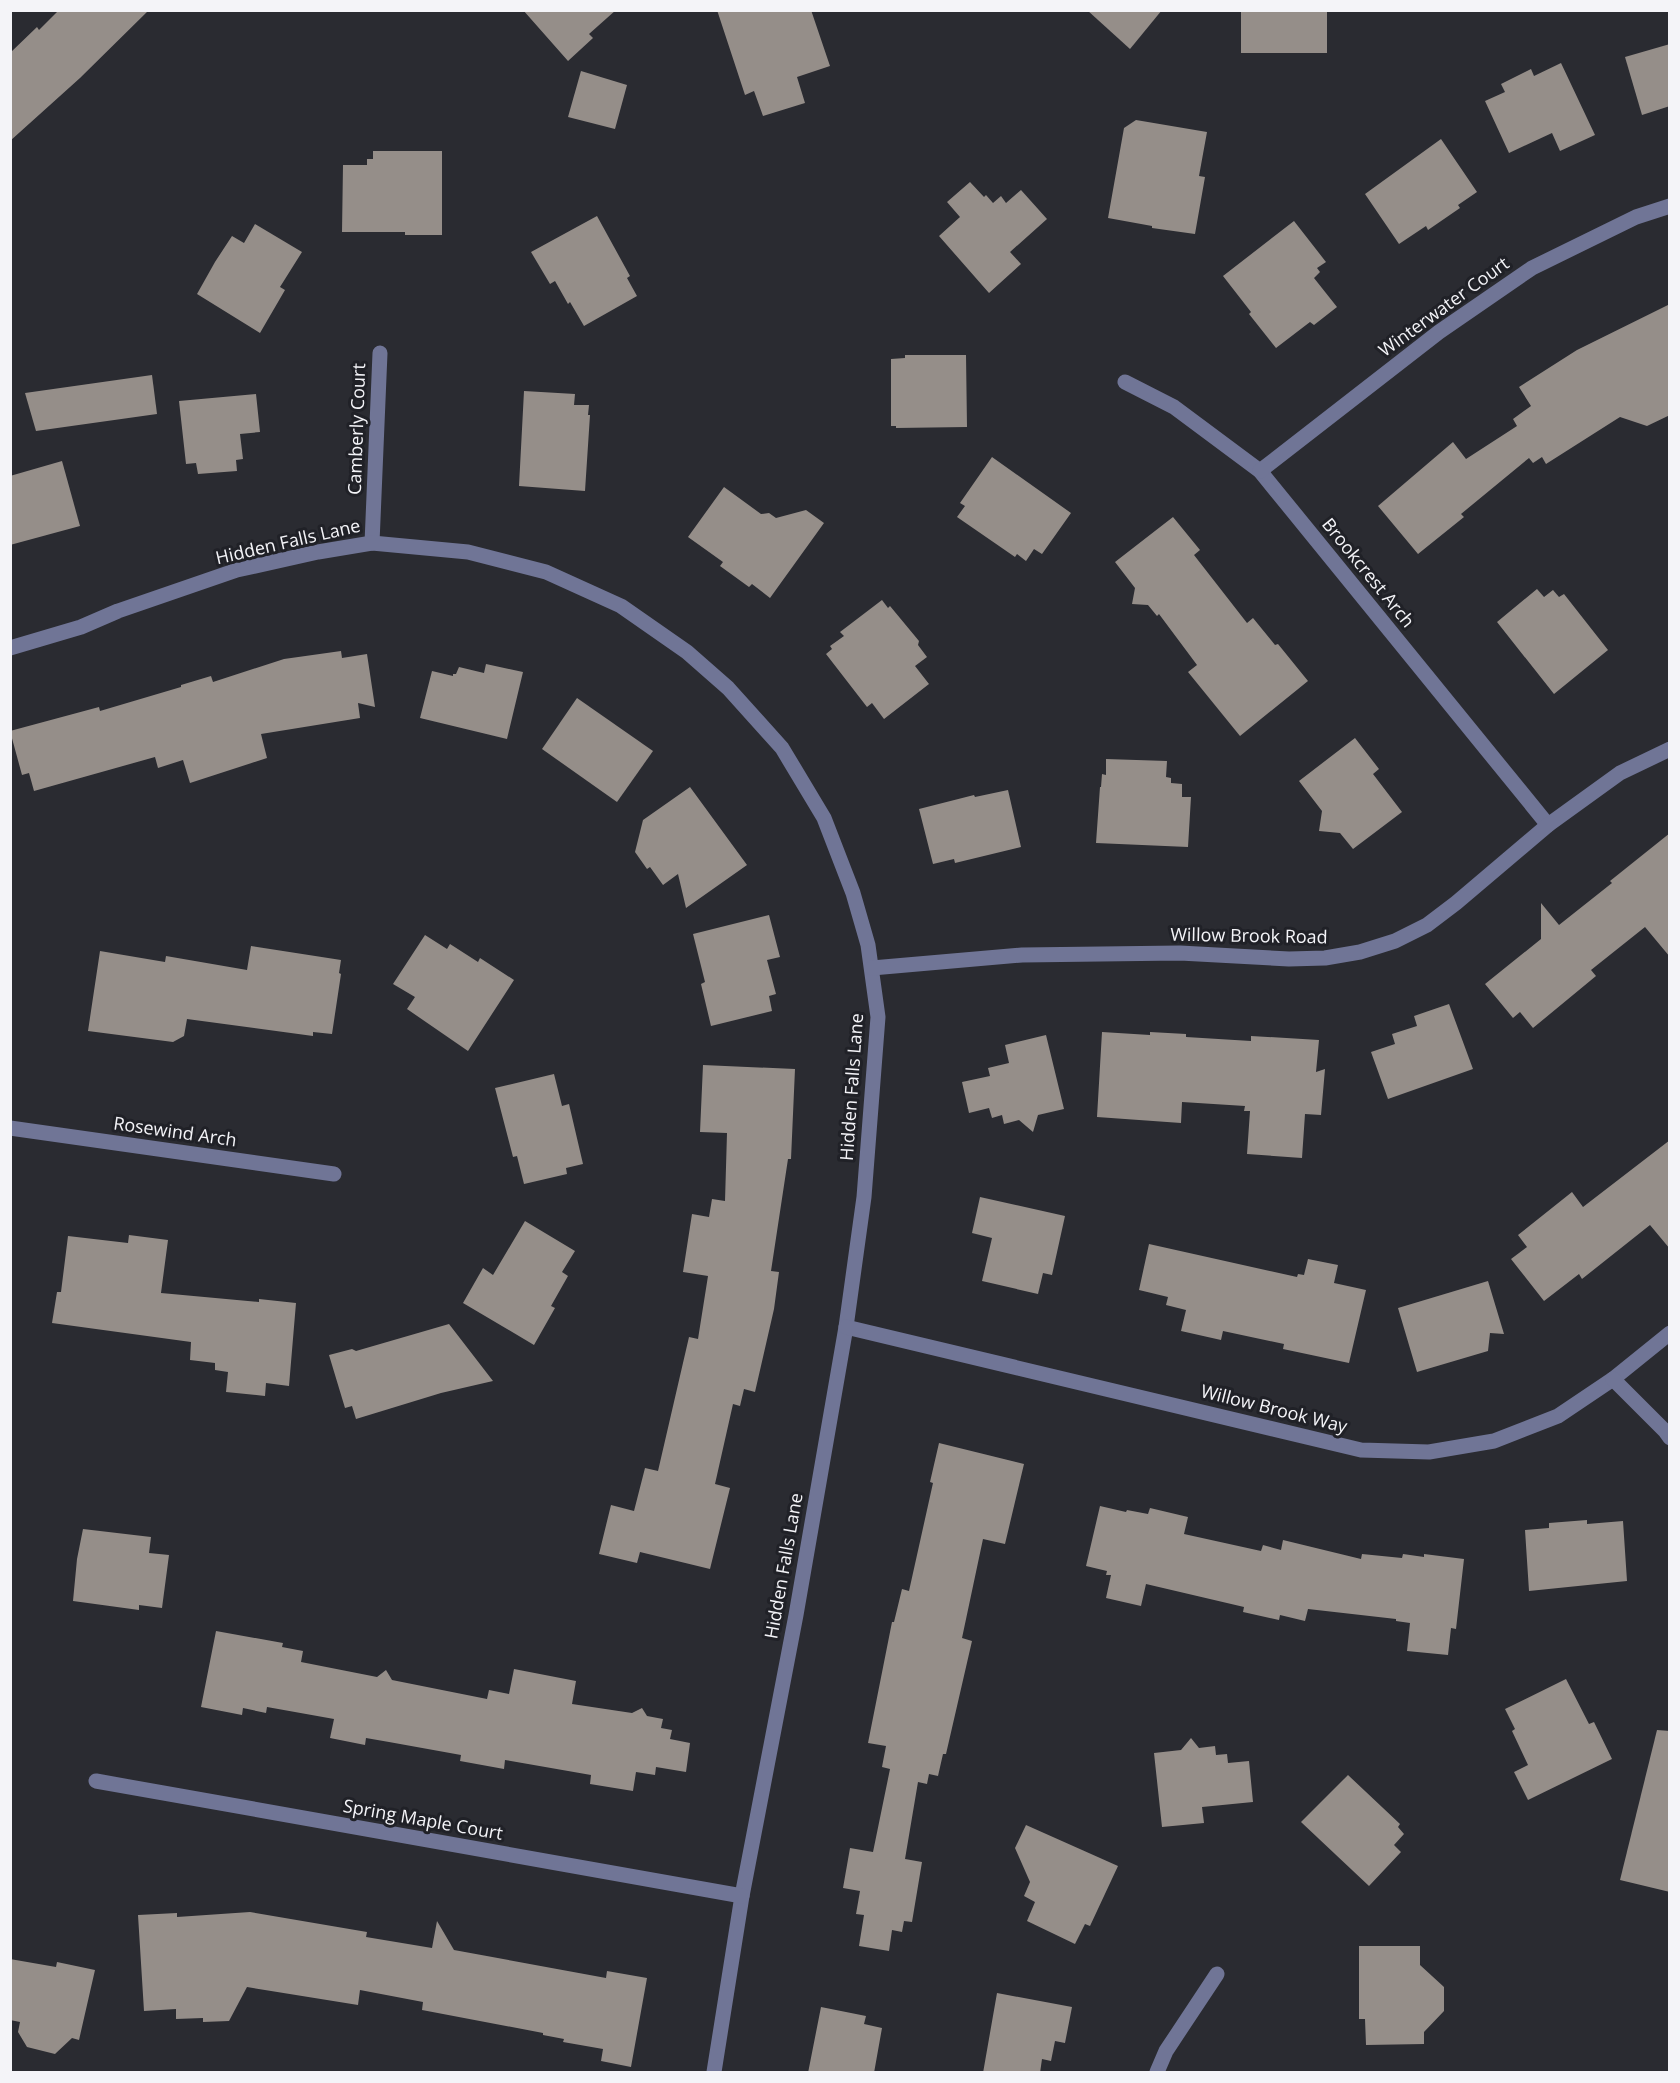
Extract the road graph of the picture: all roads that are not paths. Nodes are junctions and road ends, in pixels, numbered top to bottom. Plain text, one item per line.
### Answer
1 (1670, 206) edge
2 (380, 353) dead end
3 (1125, 382) dead end
4 (1260, 471) junction
5 (372, 543) junction
6 (10, 648) edge
7 (1670, 749) edge
8 (1548, 825) junction
9 (872, 968) junction
10 (10, 1128) edge
11 (334, 1174) dead end
12 (846, 1327) junction
13 (1670, 1333) edge
14 (1613, 1379) junction
15 (1670, 1438) edge
16 (96, 1781) dead end
17 (742, 1896) junction
18 (1217, 1974) dead end
19 (714, 2073) edge
20 (1156, 2073) edge

1 - 4 street, Winterwater Court
2 - 5 street, Camberly Court
3 - 4 street, Brookcrest Arch
4 - 8 street, Brookcrest Arch
5 - 6 street, Hidden Falls Lane
5 - 9 street, Hidden Falls Lane
7 - 8 street, Willow Brook Road
8 - 9 street, Willow Brook Road
9 - 12 street, Hidden Falls Lane
10 - 11 street, Rosewind Arch
12 - 14 street, Willow Brook Way
12 - 17 street, Hidden Falls Lane
13 - 14 street, Willow Brook Way
14 - 15 street
16 - 17 street, Spring Maple Court
17 - 19 street, Hidden Falls Lane
18 - 20 street

